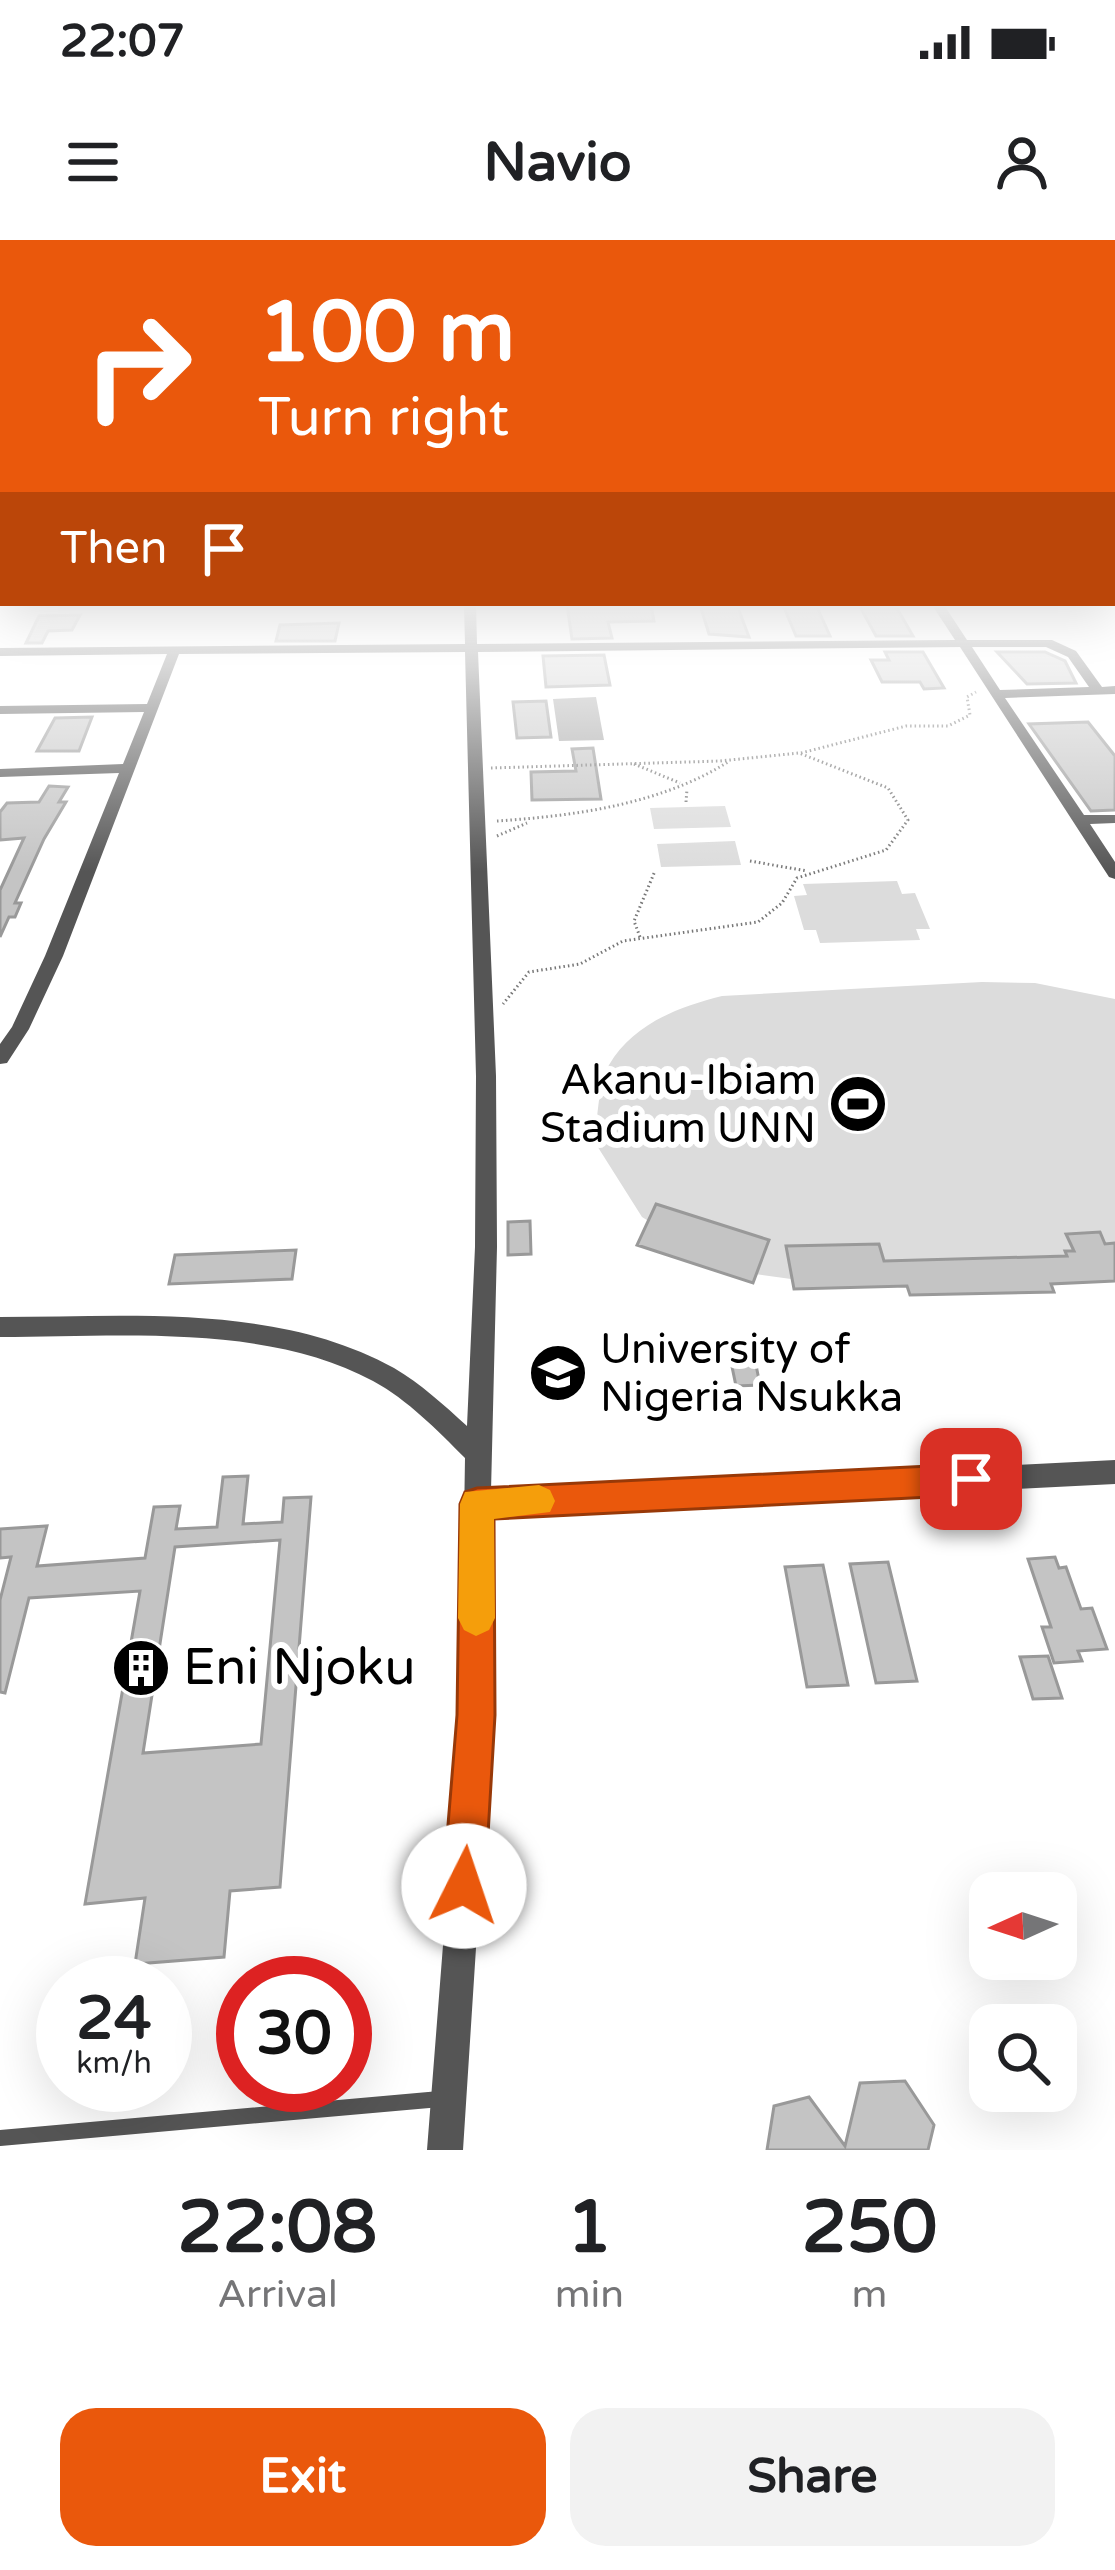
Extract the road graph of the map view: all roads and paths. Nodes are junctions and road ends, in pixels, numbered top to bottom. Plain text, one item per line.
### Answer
1 (157, 694) edge
2 (472, 694) edge
3 (986, 694) edge
4 (995, 694) edge
5 (152, 708) junction
6 (0, 710) edge
7 (799, 753) junction
8 (731, 760) junction
9 (632, 764) junction
10 (129, 768) junction
11 (475, 772) junction
12 (0, 773) edge
13 (686, 785) junction
14 (686, 802) dead end
15 (1115, 819) edge
16 (531, 820) junction
17 (1078, 820) junction
18 (478, 832) junction
19 (750, 861) dead end
20 (655, 871) dead end
21 (808, 872) junction
22 (1115, 874) edge
23 (641, 938) junction
24 (485, 1036) junction
25 (0, 1058) edge
26 (0, 1327) edge
27 (478, 1453) junction
28 (1112, 1480) edge
29 (477, 1504) junction
30 (449, 2098) junction
31 (0, 2138) edge
32 (445, 2150) edge

1 - 5 street
2 - 11 street
3 - 7 path
4 - 17 street
5 - 6 street
5 - 10 street
7 - 8 path
7 - 21 path
8 - 9 path
8 - 13 path
9 - 11 path
9 - 13 path
10 - 12 street
10 - 25 street
11 - 18 street
13 - 14 path
13 - 16 path
15 - 17 street
16 - 18 path
16 - 18 path
17 - 22 street
18 - 24 street
19 - 21 path
20 - 23 path
21 - 23 path
23 - 24 path
24 - 27 street
26 - 27 street
27 - 29 street
28 - 29 street
29 - 30 street
30 - 31 lane
30 - 32 street

